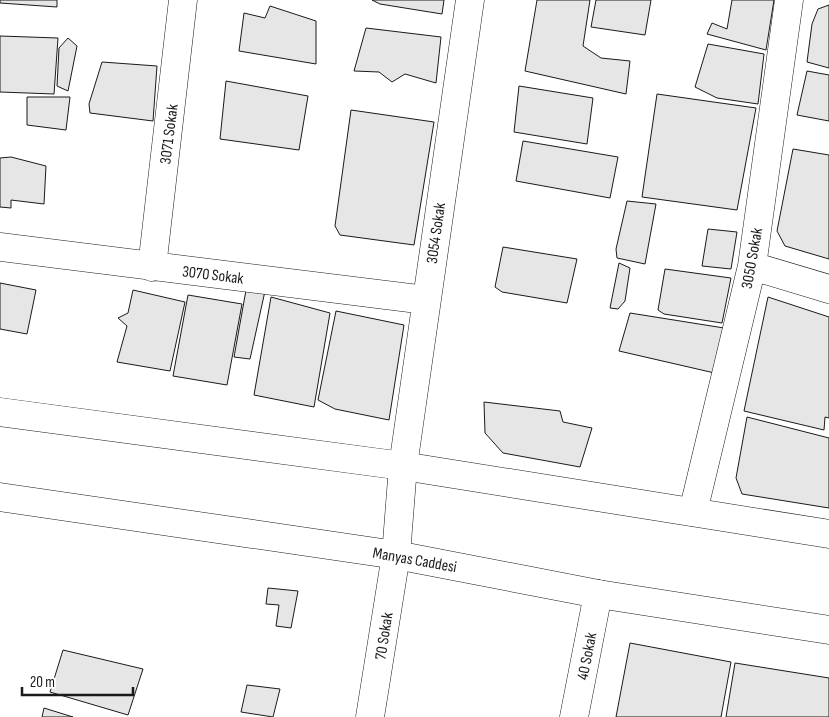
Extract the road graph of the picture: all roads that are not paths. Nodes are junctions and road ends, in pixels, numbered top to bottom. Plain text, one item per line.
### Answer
1 (183, 0) edge
2 (470, 0) edge
3 (789, 0) edge
4 (0, 247) edge
5 (752, 266) junction
6 (152, 267) junction
7 (829, 290) edge
8 (426, 300) junction
9 (0, 412) edge
10 (403, 466) junction
11 (0, 497) edge
12 (694, 512) junction
13 (829, 534) edge
14 (396, 555) junction
15 (598, 594) junction
16 (829, 630) edge
17 (370, 717) edge
18 (574, 717) edge

1 - 6 street, 3071 Sokak
2 - 8 street, 3054 Sokak
3 - 5 street, 3050 Sokak
4 - 6 street, 3070 Sokak
5 - 7 street
5 - 12 street, 3050 Sokak
6 - 8 street, 3070 Sokak
8 - 10 street, 3054 Sokak
9 - 10 street
10 - 12 street
10 - 14 street, 70 Sokak
11 - 14 street, Manyas Caddesi
12 - 13 street
14 - 15 street, Manyas Caddesi
14 - 17 street, 70 Sokak
15 - 16 street, Manyas Caddesi
15 - 18 street, 40 Sokak

